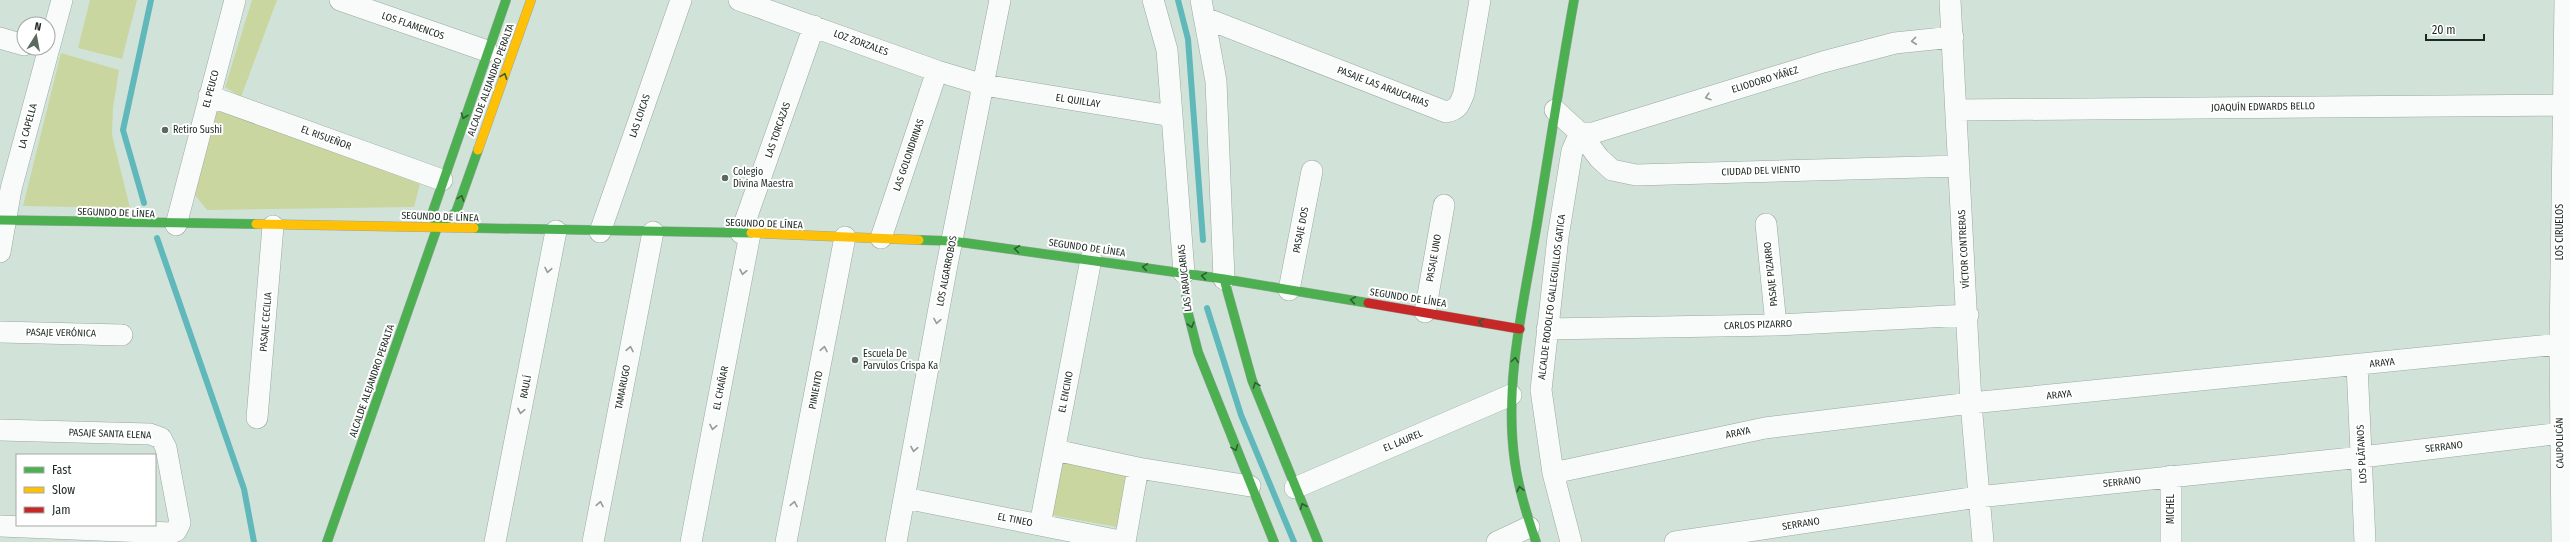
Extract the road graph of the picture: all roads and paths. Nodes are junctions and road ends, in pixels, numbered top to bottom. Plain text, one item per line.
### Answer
1 (62, 0) edge
2 (235, 0) edge
3 (340, 0) edge
4 (506, 0) edge
5 (531, 0) edge
6 (681, 0) edge
7 (739, 0) edge
8 (1000, 0) edge
9 (1480, 0) edge
10 (1574, 0) edge
11 (1950, 0) edge
12 (2565, 0) edge
13 (1151, 1) edge
14 (1203, 9) edge
15 (56, 16) edge
16 (814, 26) junction
17 (1953, 37) junction
18 (0, 38) edge
19 (16, 43) edge
20 (487, 51) junction
21 (41, 56) edge
22 (937, 71) junction
23 (984, 85) junction
24 (209, 96) junction
25 (2566, 105) edge
26 (1555, 110) junction
27 (1956, 110) junction
28 (1172, 116) junction
29 (1580, 133) junction
30 (1959, 166) junction
31 (1312, 171) dead end
32 (442, 180) junction
33 (1444, 205) dead end
34 (3, 220) edge
35 (1766, 224) dead end
36 (176, 225) junction
37 (273, 226) junction
38 (437, 228) junction
39 (556, 231) junction
40 (600, 232) junction
41 (653, 232) junction
42 (746, 234) junction
43 (845, 237) junction
44 (881, 238) junction
45 (952, 241) junction
46 (0, 252) edge
47 (1091, 259) junction
48 (1184, 273) junction
49 (1224, 279) junction
50 (1289, 290) junction
51 (1425, 312) junction
52 (1968, 315) junction
53 (1776, 325) junction
54 (1520, 329) junction
55 (1547, 329) junction
56 (0, 332) edge
57 (122, 335) dead end
58 (2565, 343) edge
59 (2357, 366) junction
60 (1511, 394) junction
61 (1971, 403) junction
62 (257, 418) dead end
63 (0, 430) edge
64 (2565, 432) edge
65 (1055, 450) junction
66 (2362, 457) junction
67 (1138, 468) junction
68 (1552, 473) junction
69 (2171, 476) junction
70 (1250, 486) junction
71 (1295, 488) junction
72 (905, 498) junction
73 (1978, 498) junction
74 (1040, 525) junction
75 (0, 526) edge
76 (1532, 535) edge
77 (327, 542) edge
78 (495, 542) edge
79 (593, 542) edge
80 (691, 542) edge
81 (786, 542) edge
82 (896, 542) edge
83 (1125, 542) edge
84 (1274, 542) edge
85 (1318, 542) edge
86 (1498, 542) edge
87 (1571, 542) edge
88 (1675, 542) edge
89 (1983, 542) edge
90 (2171, 542) edge
91 (2365, 542) edge
92 (2562, 542) edge

1 - 15 street, LA CAPELLA
2 - 24 street, EL PEUCO
3 - 20 street, LOS FLAMENCOS
4 - 20 street, ALCALDE ALEJANDRO PERALTA
38 -> 5 street, ALCALDE ALEJANDRO PERALTA
6 - 40 street, LAS LOICAS
7 - 16 street, LOZ ZORZALES
8 - 23 street, LOS ALGARROBOS
9 - 14 street, PASAJE LAS ARAUCARIAS
10 - 26 street
11 - 17 street, VÍCTOR CONTRERAS
12 - 25 street, LOS CIRUELOS
13 - 28 street, LAS ARAUCARIAS
14 - 49 street
16 - 22 street, LOZ ZORZALES
16 - 42 street, LAS TORCAZAS
17 - 27 street, VÍCTOR CONTRERAS
17 -> 29 street, ELIODORO YÁÑEZ
18 - 19 street
20 -> 32 street, ALCALDE ALEJANDRO PERALTA
21 - 34 street, LA CAPELLA
22 - 23 street, LOZ ZORZALES
22 - 44 street, LAS GOLONDRINAS
23 - 28 street, EL QUILLAY
23 - 45 street, LOS ALGARROBOS
24 - 32 street, EL RISUEÑOR
24 - 36 street, EL PEUCO
25 - 27 street, JOAQUÍN EDWARDS BELLO
25 - 58 street, LOS CIRUELOS
26 - 29 street
26 - 54 street
27 - 30 street, VÍCTOR CONTRERAS
28 - 48 street, LAS ARAUCARIAS
29 - 30 street, CIUDAD DEL VIENTO
29 - 55 street, ALCALDE RODOLFO GALLEGUILLOS GATICA
30 - 52 street, VÍCTOR CONTRERAS
31 - 50 street, PASAJE DOS
32 - 38 street, ALCALDE ALEJANDRO PERALTA
33 - 51 street, PASAJE UNO
34 - 36 street, SEGUNDO DE LÍNEA
34 - 46 street, LA CAPELLA
35 - 53 street, PASAJE PIZARRO
36 - 37 street, SEGUNDO DE LÍNEA
37 - 38 street, SEGUNDO DE LÍNEA
37 - 62 street, PASAJE CECILIA
38 - 39 street, SEGUNDO DE LÍNEA
38 - 77 street, ALCALDE ALEJANDRO PERALTA
39 - 40 street, SEGUNDO DE LÍNEA
39 -> 78 street, RAULÍ
40 - 41 street, SEGUNDO DE LÍNEA
41 - 42 street, SEGUNDO DE LÍNEA
79 -> 41 street, TAMARUGO
42 - 43 street, SEGUNDO DE LÍNEA
42 -> 80 street, EL CHAÑAR
43 - 44 street, SEGUNDO DE LÍNEA
81 -> 43 street, PIMIENTO
44 - 45 street, SEGUNDO DE LÍNEA
47 -> 45 street, SEGUNDO DE LÍNEA
45 -> 72 street, LOS ALGARROBOS
48 -> 47 street, SEGUNDO DE LÍNEA
47 - 65 street, EL ENCINO
49 -> 48 street, SEGUNDO DE LÍNEA
48 -> 70 street, LAS ARAUCARIAS
49 - 50 street, SEGUNDO DE LÍNEA
71 -> 49 street
51 -> 50 street, SEGUNDO DE LÍNEA
54 -> 51 street, SEGUNDO DE LÍNEA
52 - 53 street, CARLOS PIZARRO
52 - 61 street, VÍCTOR CONTRERAS
53 - 55 street, CARLOS PIZARRO
60 -> 54 street
55 - 68 street, ALCALDE RODOLFO GALLEGUILLOS GATICA
56 - 57 street, PASAJE VERÓNICA
58 - 59 street, ARAYA
58 - 64 street, CAUPOLICÁN
59 - 61 street, ARAYA
59 - 66 street, LOS PLÁTANOS
60 - 71 street, EL LAUREL
76 -> 60 street
61 - 68 street, ARAYA
61 - 73 street, VÍCTOR CONTRERAS
63 - 75 street, PASAJE SANTA ELENA
64 - 66 street, SERRANO
64 - 92 street, CAUPOLICÁN
65 - 67 street
65 - 74 street, EL ENCINO
66 - 69 street, SERRANO
66 - 91 street, LOS PLÁTANOS
67 - 70 street
67 - 83 street
68 - 87 street, ALCALDE RODOLFO GALLEGUILLOS GATICA
69 - 73 street, SERRANO
69 - 90 street, MICHEL
70 - 84 street, LAS ARAUCARIAS
85 -> 71 street
72 - 74 street, EL TINEO
72 - 82 street, LOS ALGARROBOS
73 - 88 street, SERRANO
73 - 89 street, VÍCTOR CONTRERAS
74 - 83 street, EL TINEO
76 - 86 street

